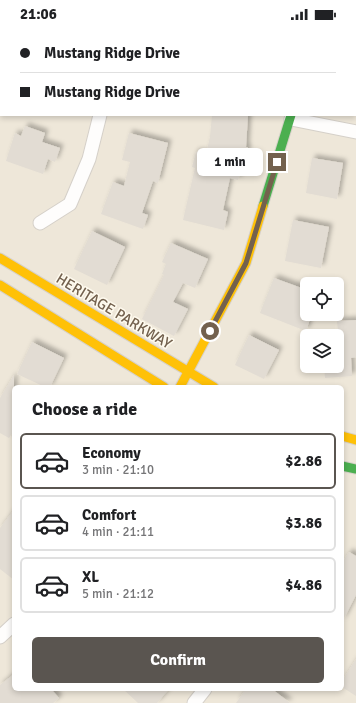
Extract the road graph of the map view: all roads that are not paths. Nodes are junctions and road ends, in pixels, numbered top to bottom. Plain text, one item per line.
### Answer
1 (100, 116) edge
2 (291, 117) edge
3 (356, 132) edge
4 (40, 223) dead end
5 (0, 258) edge
6 (0, 285) edge
7 (189, 372) junction
8 (161, 385) edge
9 (181, 385) edge
10 (211, 385) edge
11 (344, 437) edge
12 (356, 440) edge
13 (344, 466) edge
14 (356, 469) edge
15 (12, 626) edge
16 (0, 637) edge
17 (203, 691) edge
18 (194, 703) edge

1 - 4 street
2 - 3 street
2 - 7 main road
5 - 7 main road, HERITAGE PARKWAY
6 - 8 main road
7 - 9 main road
7 - 10 main road, HERITAGE PARKWAY
11 - 12 main road
13 - 14 main road
15 - 16 street
17 - 18 street

